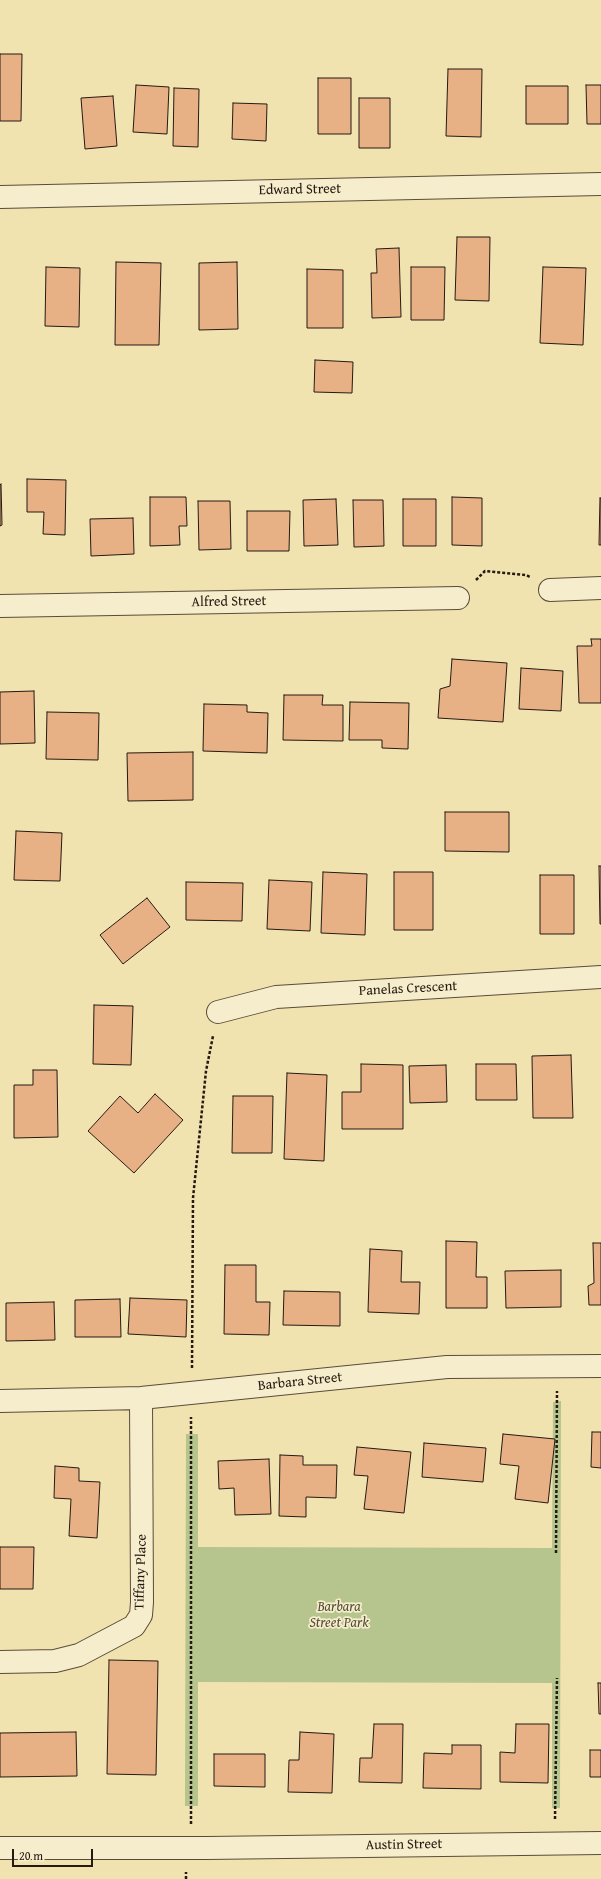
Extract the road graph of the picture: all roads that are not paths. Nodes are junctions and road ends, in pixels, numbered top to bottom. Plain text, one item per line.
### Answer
1 (601, 184) edge
2 (0, 197) edge
3 (601, 588) edge
4 (550, 590) road end
5 (458, 598) road end
6 (0, 606) edge
7 (601, 977) edge
8 (218, 1012) road end
9 (601, 1366) edge
10 (141, 1398) junction
11 (0, 1401) edge
12 (0, 1662) edge
13 (601, 1843) edge
14 (0, 1848) edge

1 - 2 street, Edward Street
3 - 4 street
5 - 6 street, Alfred Street
7 - 8 street, Panelas Crescent
9 - 10 street, Barbara Street
10 - 11 street, Barbara Street
10 - 12 street, Tiffany Place
13 - 14 street, Austin Street

